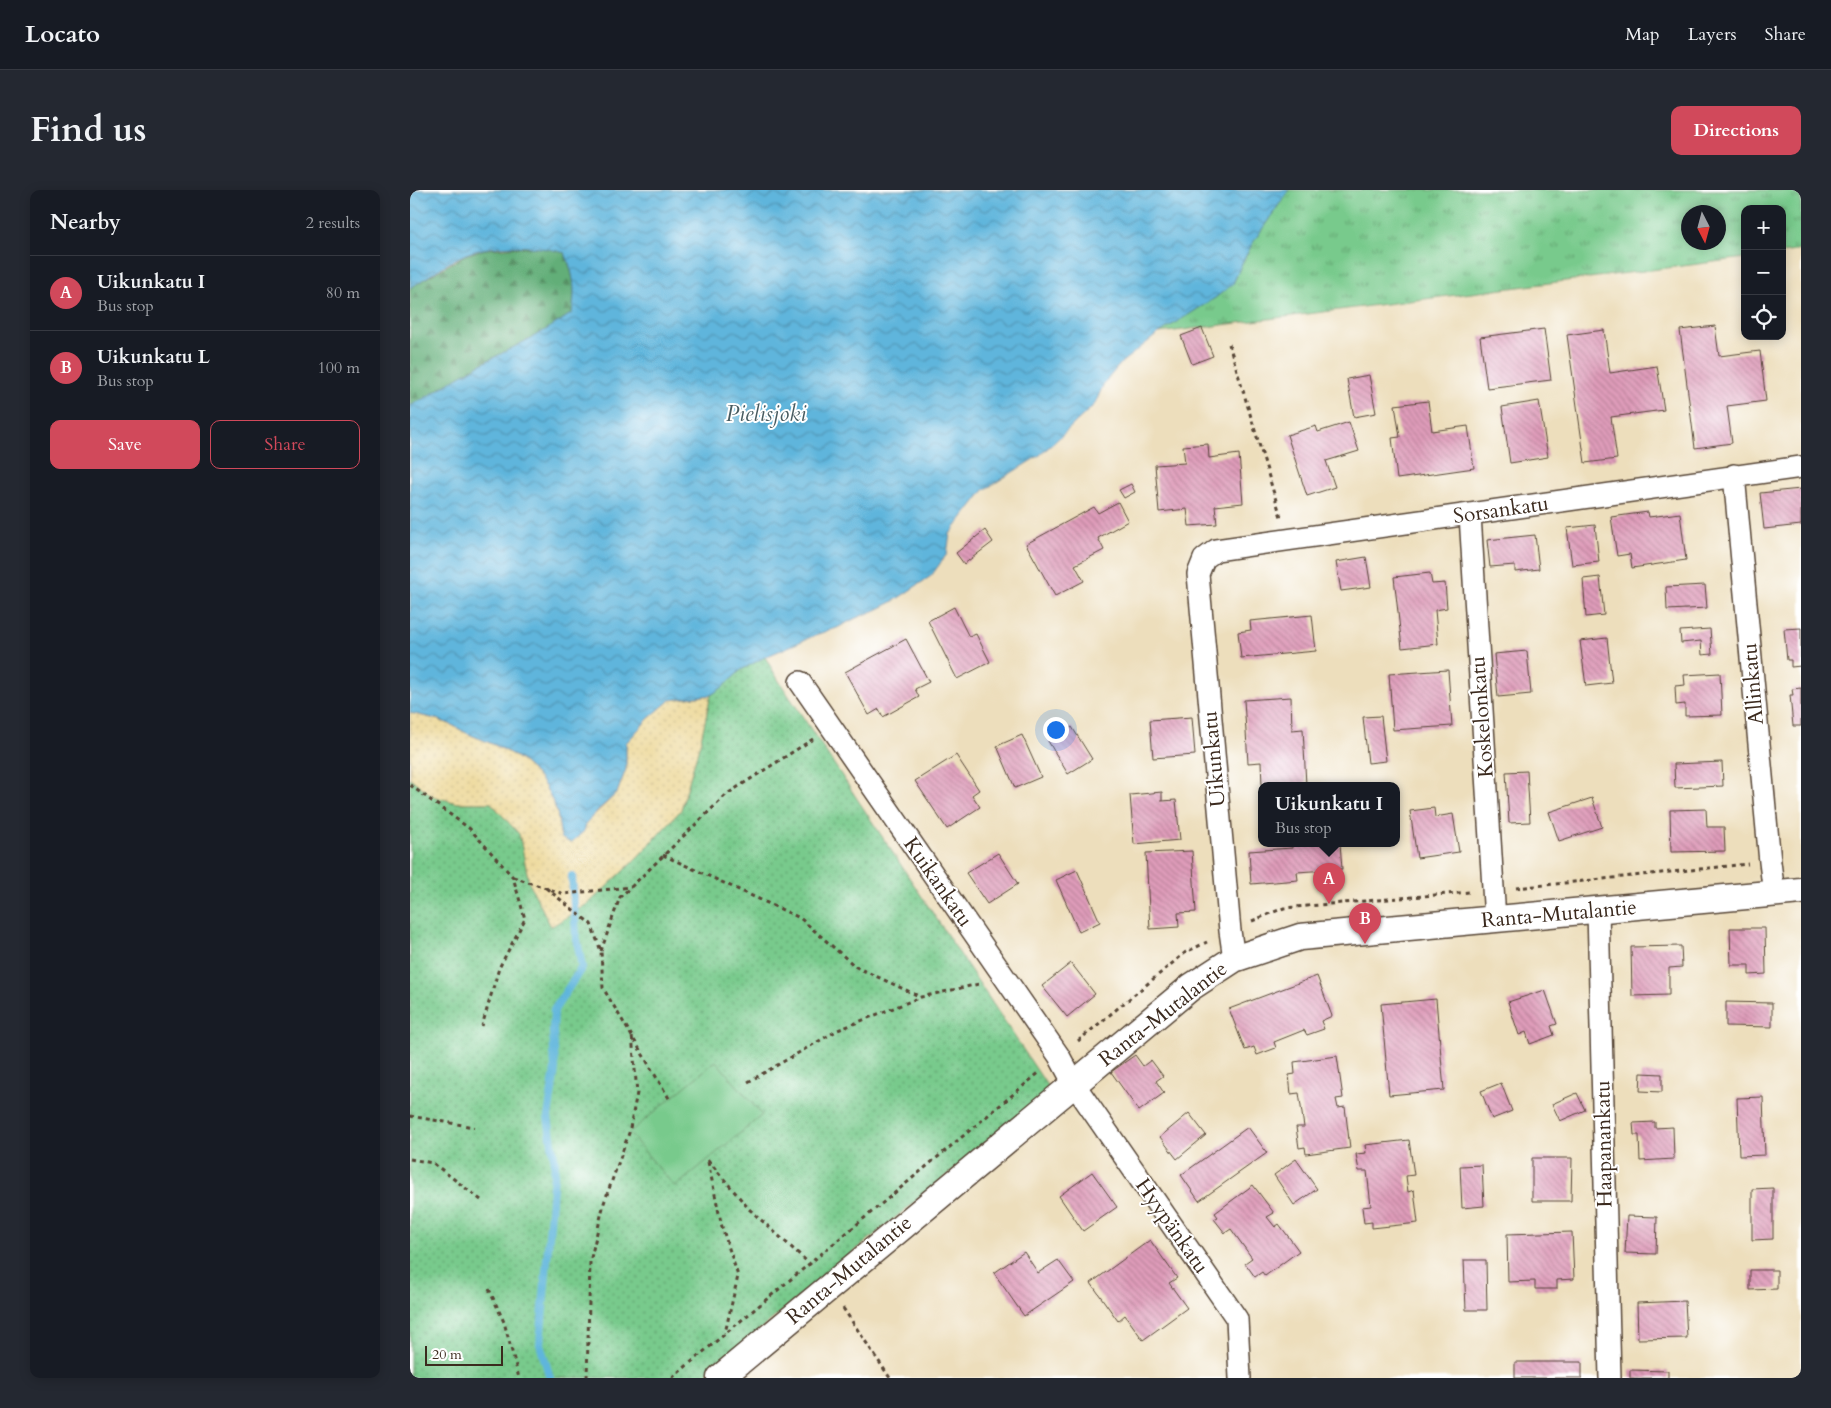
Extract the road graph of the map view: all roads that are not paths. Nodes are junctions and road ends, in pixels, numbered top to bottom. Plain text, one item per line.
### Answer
1 (1801, 467) edge
2 (1734, 475) junction
3 (1470, 515) junction
4 (1204, 559) joint
5 (800, 682) dead end
6 (1801, 891) edge
7 (1774, 894) junction
8 (1598, 910) junction
9 (1495, 920) junction
10 (1234, 959) junction
11 (1074, 1084) junction
12 (720, 1378) edge
13 (1240, 1378) edge
14 (1610, 1378) edge

1 - 2 street, Sorsankatu
2 - 3 street, Sorsankatu
2 - 7 street, Allinkatu
3 - 4 street, Sorsankatu
3 - 9 street, Koskelonkatu
4 - 10 street, Uikunkatu
5 - 11 street, Kuikankatu
6 - 7 street, Ranta-Mutalantie
7 - 8 street, Ranta-Mutalantie
8 - 9 street, Ranta-Mutalantie
8 - 14 street, Haapanankatu
9 - 10 street, Ranta-Mutalantie
10 - 11 street, Ranta-Mutalantie
11 - 12 street, Ranta-Mutalantie
11 - 13 street, Hyypänkatu

